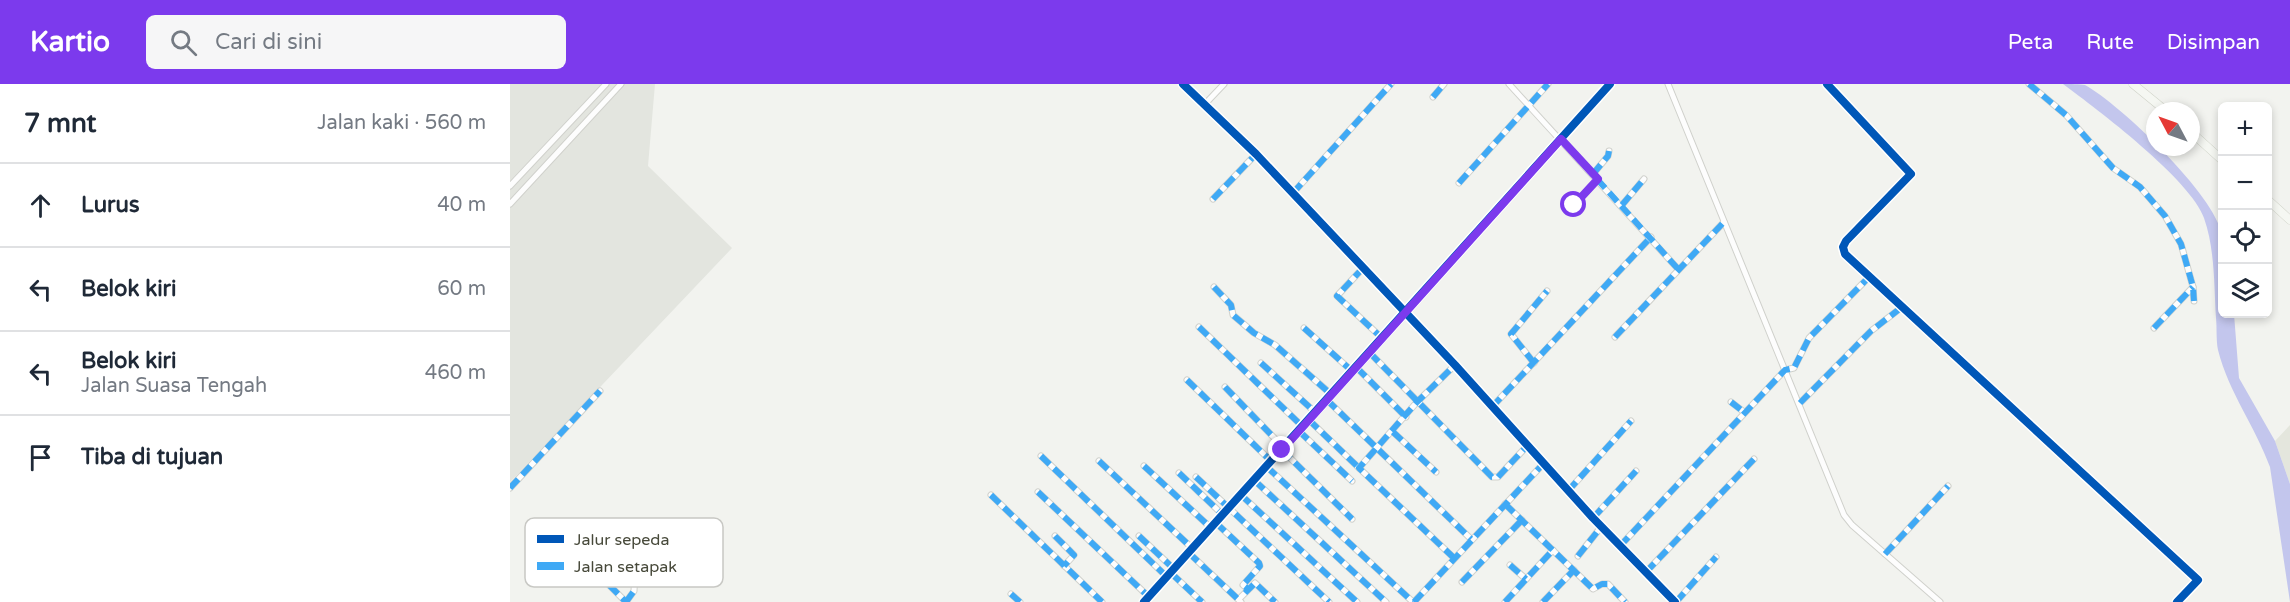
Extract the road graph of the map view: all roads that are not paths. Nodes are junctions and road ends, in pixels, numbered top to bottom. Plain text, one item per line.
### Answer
1 (606, 84) edge
2 (621, 84) edge
3 (1182, 84) edge
4 (1224, 84) edge
5 (1391, 84) edge
6 (1444, 84) edge
7 (1509, 84) edge
8 (1548, 84) edge
9 (1610, 84) edge
10 (1668, 84) edge
11 (1827, 84) edge
12 (2029, 84) edge
13 (2133, 84) edge
14 (1433, 97) dead end
15 (2155, 102) edge
16 (1205, 104) junction
17 (1529, 105) junction
18 (1561, 139) junction
19 (2200, 140) edge
20 (1609, 151) dead end
21 (1256, 154) junction
22 (2218, 156) edge
23 (1593, 174) junction
24 (1598, 179) junction
25 (1644, 179) dead end
26 (1459, 183) dead end
27 (510, 186) edge
28 (1293, 193) junction
29 (1213, 199) dead end
30 (510, 204) edge
31 (2272, 204) edge
32 (1574, 205) dead end
33 (1622, 205) junction
34 (2290, 220) edge
35 (1724, 222) junction
36 (1651, 237) junction
37 (1361, 270) junction
38 (1678, 270) junction
39 (1869, 277) junction
40 (1214, 287) dead end
41 (2193, 287) junction
42 (1547, 291) dead end
43 (2194, 301) dead end
44 (1902, 307) junction
45 (1405, 314) junction
46 (1199, 327) dead end
47 (1304, 328) dead end
48 (2154, 328) dead end
49 (1615, 337) dead end
50 (1383, 339) junction
51 (1370, 353) junction
52 (1261, 363) dead end
53 (1534, 363) junction
54 (1455, 365) junction
55 (1355, 370) junction
56 (1785, 370) junction
57 (1186, 380) dead end
58 (1225, 387) dead end
59 (600, 391) dead end
60 (1330, 397) junction
61 (1417, 402) junction
62 (1731, 402) dead end
63 (1800, 403) junction
64 (1492, 407) junction
65 (1744, 412) junction
66 (1316, 413) junction
67 (1406, 417) junction
68 (1309, 420) junction
69 (1631, 421) dead end
70 (1301, 429) junction
71 (1393, 432) junction
72 (1527, 446) junction
73 (1378, 448) junction
74 (1283, 449) junction
75 (1041, 456) dead end
76 (1754, 459) dead end
77 (1099, 461) dead end
78 (1544, 463) junction
79 (1270, 464) junction
80 (1144, 466) dead end
81 (1359, 468) junction
82 (1636, 471) dead end
83 (1436, 472) dead end
84 (1179, 473) dead end
85 (1196, 477) dead end
86 (1254, 481) junction
87 (1352, 481) dead end
88 (1948, 486) dead end
89 (510, 488) edge
90 (1568, 491) junction
91 (1038, 492) dead end
92 (991, 495) dead end
93 (1241, 495) junction
94 (1505, 504) junction
95 (1229, 508) junction
96 (1223, 516) junction
97 (1593, 518) junction
98 (1352, 519) dead end
99 (1522, 520) junction
100 (1214, 525) junction
101 (1601, 527) junction
102 (1055, 536) dead end
103 (1138, 536) dead end
104 (1471, 539) junction
105 (1620, 546) junction
106 (1553, 550) junction
107 (1191, 551) junction
108 (1885, 554) junction
109 (1578, 556) dead end
110 (1716, 557) dead end
111 (1455, 558) junction
112 (1510, 565) dead end
113 (1064, 566) junction
114 (1574, 570) junction
115 (1646, 572) junction
116 (1171, 573) junction
117 (1526, 579) junction
118 (1462, 582) dead end
119 (611, 587) edge
120 (634, 587) edge
121 (1248, 589) junction
122 (1011, 594) dead end
123 (1668, 596) junction
124 (1147, 599) edge
125 (1240, 601) edge
126 (626, 602) edge
127 (1020, 602) edge
128 (1102, 602) edge
129 (1202, 602) edge
130 (1275, 602) edge
131 (1329, 602) edge
132 (1356, 602) edge
133 (1386, 602) edge
134 (1414, 602) edge
135 (1505, 602) edge
136 (1545, 602) edge
137 (1624, 602) edge
138 (1662, 602) edge
139 (1675, 602) edge
140 (1940, 602) edge
141 (2177, 602) edge

1 - 27 street
2 - 30 street
3 - 16 street
4 - 16 street
5 - 28 street
6 - 14 street
7 - 17 street
8 - 17 street
9 - 18 street
10 - 35 street
11 - 39 street
12 - 41 street
13 - 15 street
16 - 21 street
17 - 18 street
17 - 26 street
18 - 23 street
18 - 45 street
19 - 22 street
20 - 23 street
21 - 28 street
21 - 29 street
23 - 24 street
24 - 32 street
24 - 33 street
25 - 33 street
28 - 37 street
31 - 34 street
33 - 36 street
35 - 38 street
35 - 56 street
36 - 38 street
36 - 53 street
37 - 45 street
37 - 50 street
38 - 49 street
39 - 44 street
39 - 56 street
40 - 60 street
41 - 43 street
41 - 48 street
42 - 53 street
44 - 63 street
44 - 141 street
45 - 50 street
45 - 54 street
46 - 70 street
47 - 55 street
50 - 51 street
51 - 55 street
51 - 61 street
52 - 66 street
53 - 64 street
54 - 61 street
54 - 64 street
55 - 60 street
55 - 67 street
56 - 63 street
56 - 65 street
57 - 79 street
58 - 74 street
59 - 89 street
60 - 66 street
60 - 73 street
61 - 67 street
61 - 72 street
62 - 65 street
63 - 108 street
64 - 72 street
65 - 105 street
66 - 68 street
67 - 71 street
68 - 70 street
68 - 81 street
69 - 90 street
70 - 74 street
70 - 87 street
71 - 73 street
71 - 83 street
72 - 78 street
73 - 81 street
73 - 104 street
74 - 79 street
74 - 98 street
75 - 116 street
76 - 115 street
77 - 107 street
78 - 90 street
78 - 94 street
79 - 86 street
79 - 134 street
80 - 100 street
81 - 111 street
82 - 97 street
84 - 96 street
85 - 95 street
86 - 93 street
86 - 133 street
88 - 108 street
90 - 97 street
91 - 124 street
92 - 113 street
93 - 95 street
93 - 132 street
94 - 99 street
94 - 104 street
95 - 96 street
95 - 131 street
96 - 100 street
97 - 101 street
99 - 106 street
99 - 118 street
100 - 107 street
100 - 121 street
101 - 105 street
101 - 109 street
102 - 113 street
103 - 116 street
104 - 111 street
105 - 115 street
106 - 114 street
106 - 117 street
107 - 116 street
107 - 125 street
108 - 140 street
110 - 139 street
111 - 134 street
112 - 117 street
113 - 128 street
114 - 136 street
114 - 137 street
115 - 123 street
116 - 124 street
116 - 129 street
117 - 135 street
119 - 126 street
120 - 126 street
121 - 125 street
121 - 130 street
122 - 127 street
123 - 138 street
123 - 139 street

